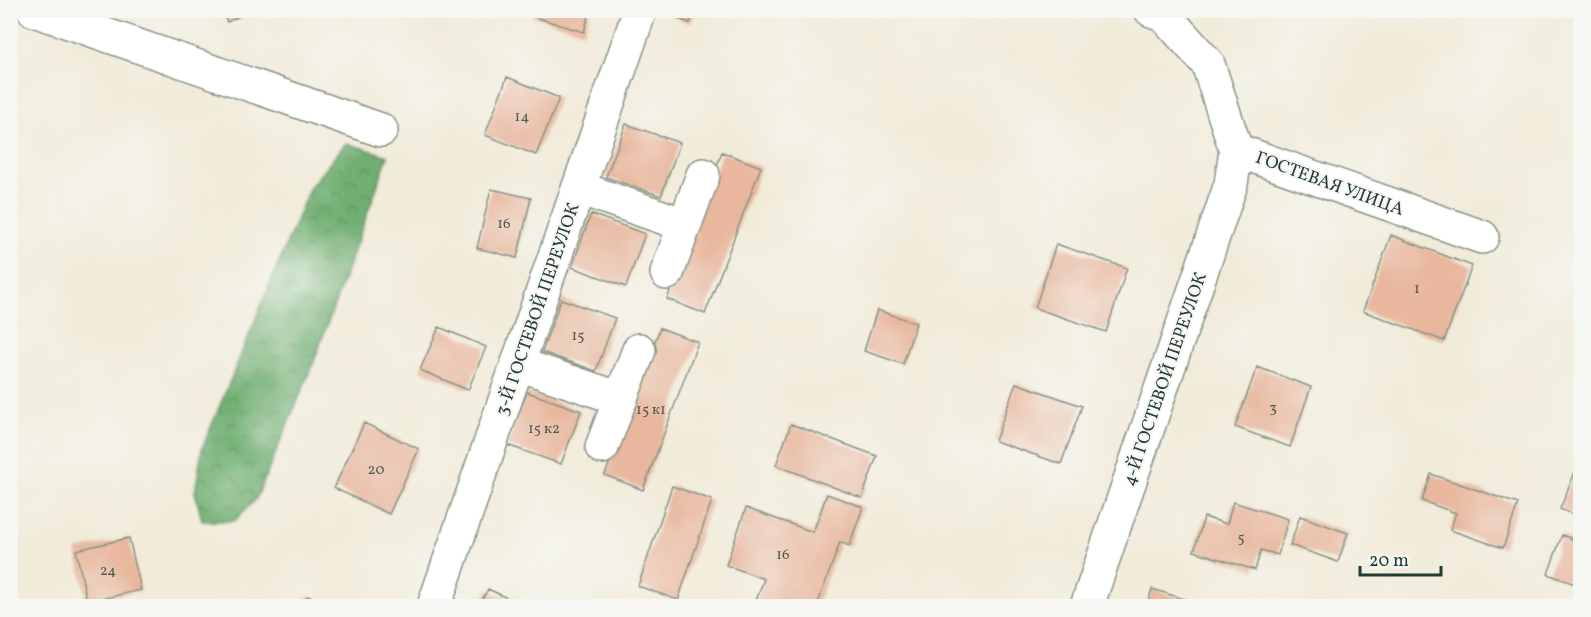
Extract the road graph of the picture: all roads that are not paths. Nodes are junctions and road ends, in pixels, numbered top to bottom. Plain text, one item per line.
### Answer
1 (34, 10) edge
2 (640, 10) edge
3 (1160, 12) edge
4 (381, 130) dead end
5 (1236, 150) junction
6 (703, 175) dead end
7 (579, 188) junction
8 (685, 225) junction
9 (1482, 237) dead end
10 (667, 273) dead end
11 (639, 350) dead end
12 (518, 364) junction
13 (621, 399) junction
14 (603, 447) dead end
15 (434, 606) edge
16 (1087, 606) edge

1 - 4 street
2 - 7 street, 3-Й ГОСТЕВОЙ ПЕРЕУЛОК
3 - 5 street, ГОСТЕВАЯ УЛИЦА
5 - 9 street, ГОСТЕВАЯ УЛИЦА
5 - 16 street, 4-Й ГОСТЕВОЙ ПЕРЕУЛОК
6 - 8 street
7 - 8 street
7 - 12 street, 3-Й ГОСТЕВОЙ ПЕРЕУЛОК
8 - 10 street
11 - 13 street
12 - 13 street
12 - 15 street, 3-Й ГОСТЕВОЙ ПЕРЕУЛОК
13 - 14 street

